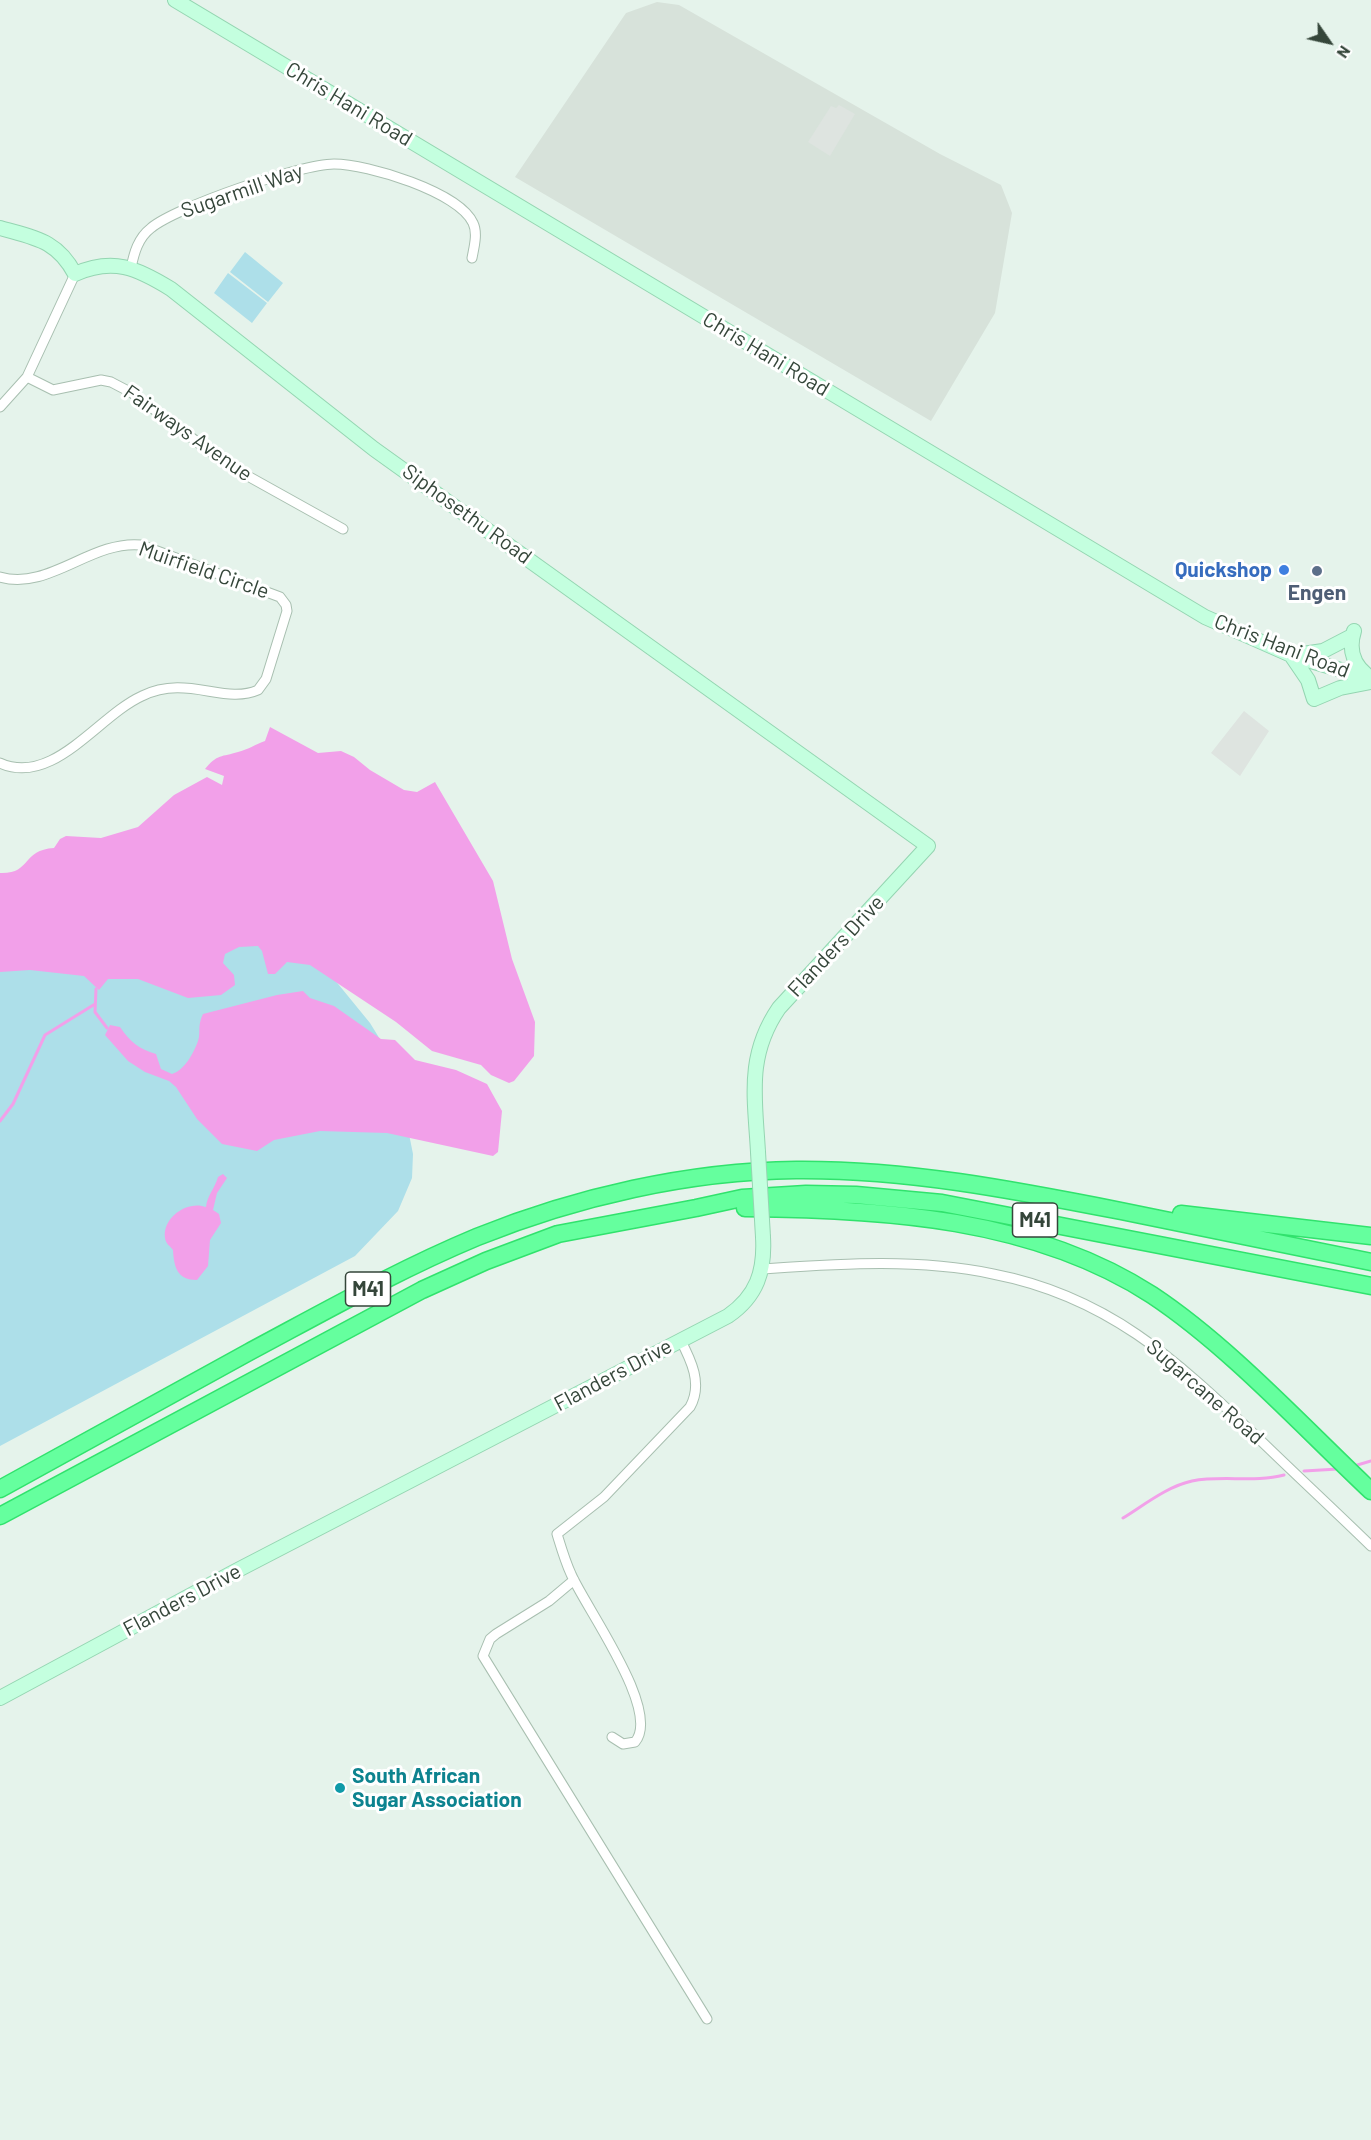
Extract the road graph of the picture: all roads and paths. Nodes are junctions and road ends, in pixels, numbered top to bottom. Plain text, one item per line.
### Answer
1 (175, 0) edge
2 (0, 228) edge
3 (472, 258) dead end
4 (130, 268) junction
5 (75, 274) junction
6 (27, 377) junction
7 (0, 407) edge
8 (342, 529) dead end
9 (0, 577) edge
10 (1291, 655) junction
11 (1371, 680) edge
12 (0, 763) edge
13 (928, 846) joint
14 (1082, 1203) junction
15 (696, 1208) junction
16 (1371, 1236) edge
17 (1371, 1262) edge
18 (761, 1269) junction
19 (1371, 1286) edge
20 (680, 1339) junction
21 (109, 1429) junction
22 (0, 1480) edge
23 (65, 1481) junction
24 (0, 1489) edge
25 (1371, 1491) edge
26 (0, 1516) edge
27 (0, 1521) edge
28 (1371, 1546) edge
29 (574, 1580) junction
30 (16, 1690) junction
31 (0, 1698) edge
32 (0, 1704) edge
33 (612, 1737) dead end
34 (707, 2019) dead end

1 - 10 street, Chris Hani Road
2 - 5 street
3 - 4 street, Sugarmill Way
4 - 5 street, Siphosethu Road
4 - 13 street, Siphosethu Road
5 - 6 street
6 - 7 street
6 - 8 street, Fairways Avenue
9 - 12 street, Muirfield Circle
10 - 11 street, Chris Hani Road
10 - 11 street
10 - 11 street
13 - 18 street, Flanders Drive, bridge
14 - 16 highway
14 - 17 highway, M41
14 - 21 highway, M41
15 - 19 highway, M41
15 - 23 highway, M41
15 - 25 highway
18 - 20 street, Flanders Drive
18 - 28 street, Sugarcane Road
20 - 29 street
20 - 30 street, Flanders Drive
21 - 22 highway
21 - 24 highway, M41
23 - 26 highway, M41
23 - 27 highway
29 - 33 street
29 - 34 street
30 - 31 street, Flanders Drive
30 - 32 street, Flanders Drive

